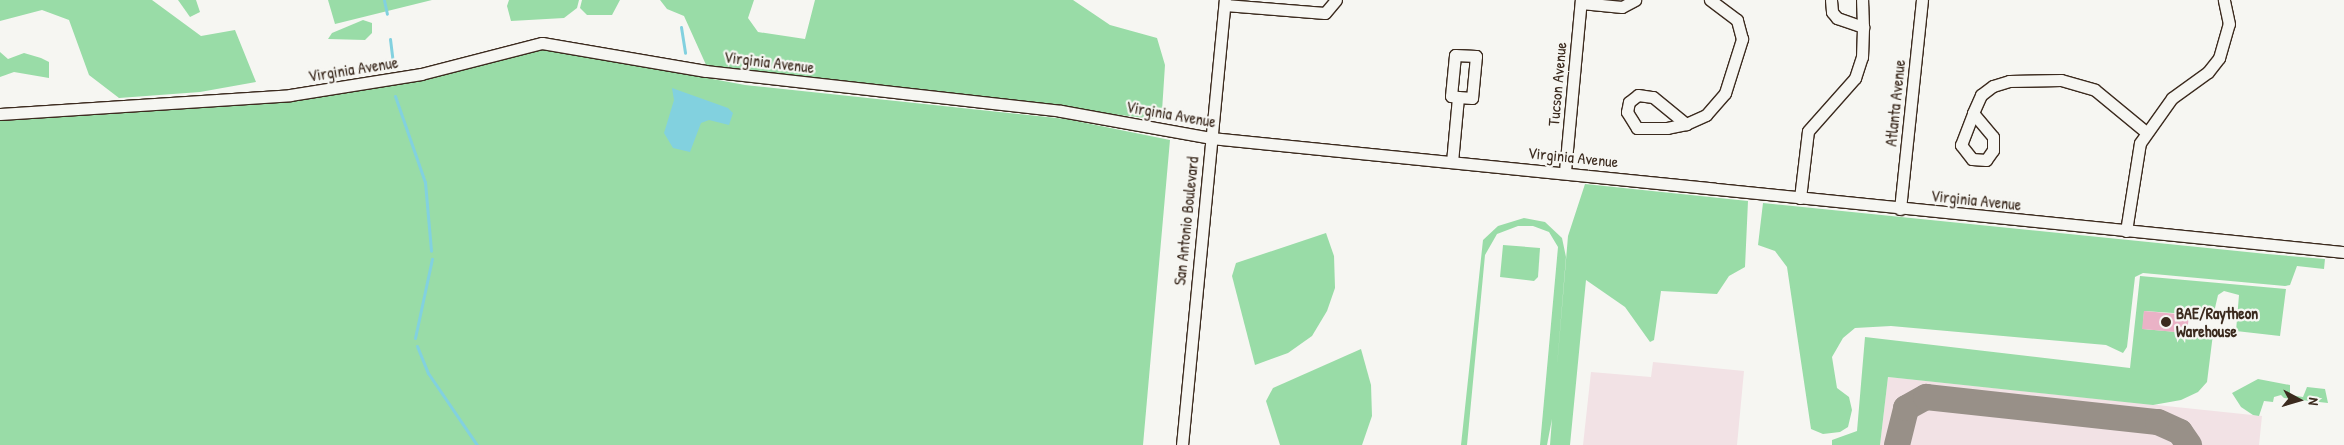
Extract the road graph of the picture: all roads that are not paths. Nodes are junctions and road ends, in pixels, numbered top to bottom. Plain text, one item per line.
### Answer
1 (1336, 0) edge
2 (1635, 0) edge
3 (1710, 0) edge
4 (1831, 0) edge
5 (1862, 0) edge
6 (1922, 0) edge
7 (2224, 0) edge
8 (1225, 2) edge
9 (1581, 2) edge
10 (1863, 27) junction
11 (1458, 97) dead end
12 (1973, 113) dead end
13 (0, 114) edge
14 (1686, 124) junction
15 (2146, 132) junction
16 (1211, 138) junction
17 (1452, 162) junction
18 (1565, 171) junction
19 (1800, 198) junction
20 (1900, 209) junction
21 (2126, 231) junction
22 (2344, 252) edge
23 (1182, 445) edge

1 - 8 street
2 - 9 street
3 - 14 street
4 - 10 street
5 - 10 street
6 - 20 street, Atlanta Avenue
7 - 15 street
8 - 16 street, San Antonio Boulevard
9 - 18 street, Tucson Avenue
10 - 19 street
11 - 17 street
12 - 15 street
13 - 16 street, Virginia Avenue
14 - 14 street
15 - 21 street
16 - 17 street, Virginia Avenue
16 - 23 street, San Antonio Boulevard
17 - 18 street, Virginia Avenue
18 - 19 street, Virginia Avenue
19 - 20 street, Virginia Avenue
20 - 21 street, Virginia Avenue
21 - 22 street, Virginia Avenue

